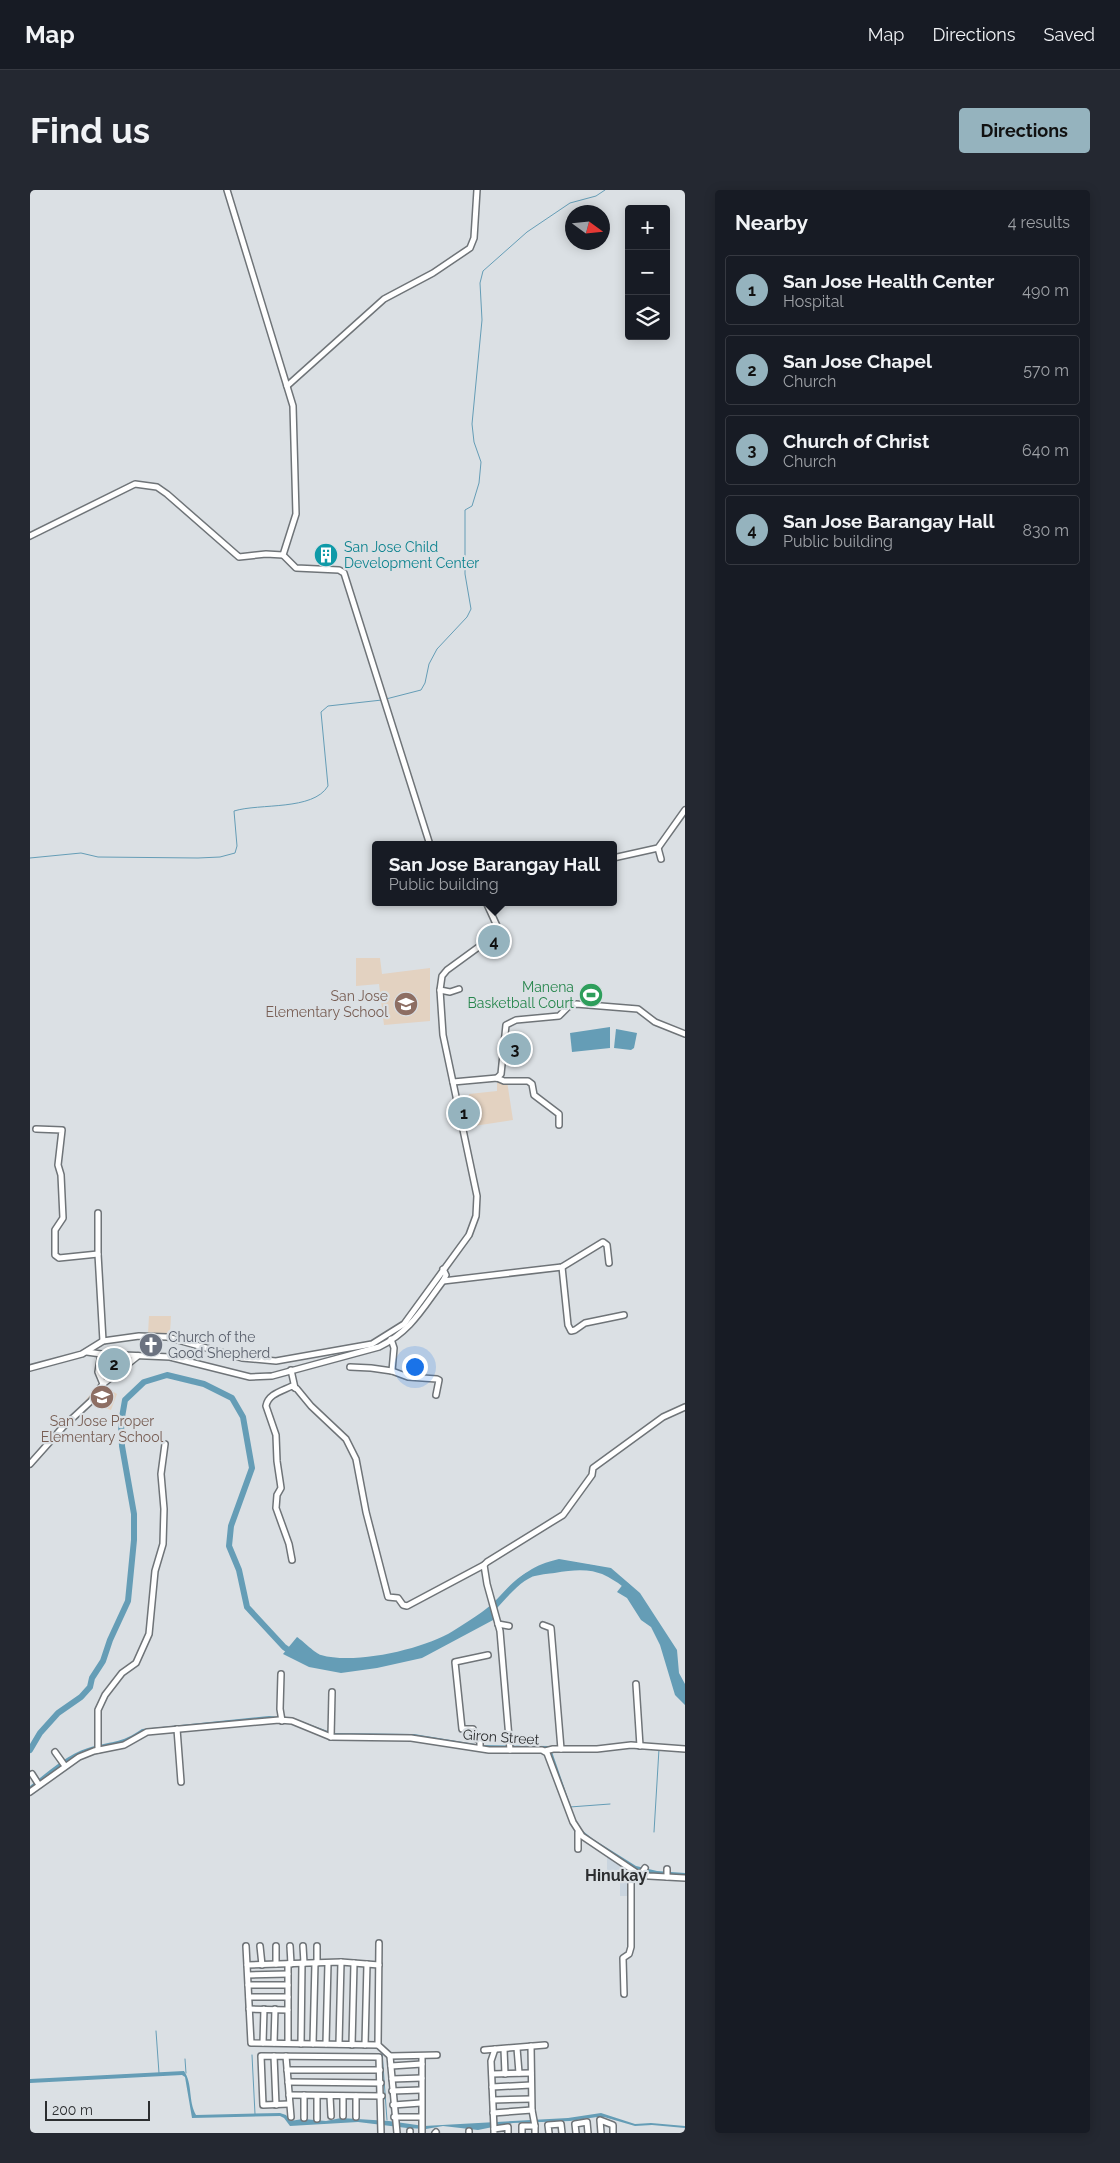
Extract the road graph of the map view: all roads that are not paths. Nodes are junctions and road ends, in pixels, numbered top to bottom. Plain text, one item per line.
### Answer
1 (227, 190) edge
2 (477, 190) edge
3 (287, 386) junction
4 (30, 536) edge
5 (283, 555) junction
6 (685, 810) edge
7 (429, 841) edge
8 (658, 848) junction
9 (617, 857) edge
10 (661, 859) dead end
11 (488, 906) edge
12 (459, 989) dead end
13 (440, 990) junction
14 (685, 1034) edge
15 (497, 1078) junction
16 (453, 1082) junction
17 (559, 1125) dead end
18 (36, 1129) dead end
19 (98, 1213) dead end
20 (98, 1254) junction
21 (609, 1263) dead end
22 (562, 1267) junction
23 (443, 1269) junction
24 (443, 1281) junction
25 (624, 1315) dead end
26 (389, 1335) junction
27 (104, 1341) junction
28 (392, 1341) junction
29 (87, 1352) junction
30 (100, 1354) junction
31 (308, 1354) junction
32 (138, 1356) junction
33 (311, 1365) junction
34 (350, 1367) dead end
35 (30, 1368) edge
36 (291, 1370) junction
37 (392, 1371) junction
38 (103, 1384) junction
39 (295, 1388) junction
40 (436, 1395) dead end
41 (685, 1407) edge
42 (165, 1444) dead end
43 (30, 1464) edge
44 (292, 1560) dead end
45 (484, 1565) junction
46 (498, 1621) junction
47 (543, 1625) dead end
48 (509, 1626) dead end
49 (488, 1655) dead end
50 (281, 1674) dead end
51 (636, 1684) dead end
52 (332, 1692) dead end
53 (282, 1719) junction
54 (177, 1729) junction
55 (334, 1735) junction
56 (471, 1739) dead end
57 (470, 1746) junction
58 (640, 1746) junction
59 (480, 1747) junction
60 (98, 1748) junction
61 (510, 1748) junction
62 (560, 1749) junction
63 (685, 1749) edge
64 (549, 1750) junction
65 (55, 1752) dead end
66 (64, 1764) junction
67 (32, 1774) dead end
68 (181, 1782) dead end
69 (38, 1783) junction
70 (30, 1791) edge
71 (578, 1832) junction
72 (578, 1849) dead end
73 (631, 1870) junction
74 (685, 1878) edge
75 (380, 1943) dead end
76 (246, 1946) dead end
77 (260, 1946) dead end
78 (276, 1946) dead end
79 (290, 1946) dead end
80 (303, 1946) dead end
81 (317, 1946) dead end
82 (341, 1962) junction
83 (303, 1963) junction
84 (316, 1963) junction
85 (328, 1963) junction
86 (354, 1963) junction
87 (276, 1964) junction
88 (289, 1964) junction
89 (367, 1964) junction
90 (247, 1965) junction
91 (262, 1965) junction
92 (379, 1965) junction
93 (288, 1974) junction
94 (248, 1976) junction
95 (248, 1985) junction
96 (288, 1985) junction
97 (624, 1994) dead end
98 (249, 1997) junction
99 (288, 1997) junction
100 (249, 2008) junction
101 (264, 2009) junction
102 (275, 2009) junction
103 (288, 2010) junction
104 (262, 2043) junction
105 (274, 2043) junction
106 (288, 2043) junction
107 (301, 2044) junction
108 (314, 2044) junction
109 (326, 2044) junction
110 (339, 2044) junction
111 (352, 2045) junction
112 (365, 2045) junction
113 (378, 2045) junction
114 (545, 2045) dead end
115 (531, 2046) junction
116 (517, 2048) junction
117 (504, 2049) junction
118 (484, 2050) dead end
119 (495, 2050) junction
120 (437, 2055) dead end
121 (260, 2056) junction
122 (274, 2056) junction
123 (286, 2056) junction
124 (390, 2056) junction
125 (422, 2056) junction
126 (422, 2064) junction
127 (391, 2066) junction
128 (287, 2070) junction
129 (380, 2070) junction
130 (519, 2073) junction
131 (531, 2073) junction
132 (492, 2074) junction
133 (505, 2074) junction
134 (422, 2078) junction
135 (392, 2079) junction
136 (288, 2082) junction
137 (381, 2083) junction
138 (531, 2085) junction
139 (492, 2088) junction
140 (421, 2090) junction
141 (392, 2091) junction
142 (289, 2095) junction
143 (304, 2096) junction
144 (317, 2096) junction
145 (330, 2096) junction
146 (343, 2096) junction
147 (356, 2096) junction
148 (382, 2096) junction
149 (531, 2098) junction
150 (493, 2100) junction
151 (421, 2103) junction
152 (289, 2104) junction
153 (276, 2105) junction
154 (394, 2105) junction
155 (532, 2110) junction
156 (494, 2113) junction
157 (330, 2116) dead end
158 (343, 2116) dead end
159 (291, 2117) dead end
160 (356, 2117) dead end
161 (394, 2117) junction
162 (421, 2117) junction
163 (304, 2118) dead end
164 (318, 2119) dead end
165 (535, 2126) junction
166 (494, 2131) edge
167 (381, 2133) edge
168 (397, 2133) edge
169 (422, 2133) edge
170 (508, 2133) edge
171 (522, 2133) edge
172 (535, 2133) edge
173 (549, 2133) edge
174 (562, 2133) edge
175 (576, 2133) edge
176 (588, 2133) edge
177 (601, 2133) edge
178 (613, 2133) edge

1 - 3 street
2 - 3 street
3 - 5 street
4 - 5 street
5 - 7 street
6 - 8 street
8 - 9 street
8 - 10 street
11 - 13 street
12 - 13 street
13 - 16 street
14 - 15 street
15 - 16 street
15 - 17 street
16 - 23 street
18 - 20 street
19 - 20 street
20 - 27 street
21 - 22 street
22 - 24 street
22 - 25 street
23 - 24 street
23 - 26 street
24 - 28 street
26 - 28 street
26 - 31 street
27 - 29 street
27 - 31 street
28 - 33 street
28 - 37 street
29 - 30 street
29 - 35 street
30 - 32 street
30 - 38 street
31 - 33 street
32 - 36 street
32 - 38 street
33 - 36 street
34 - 37 street
36 - 39 street
37 - 40 street
38 - 43 street
39 - 44 street
39 - 45 street
41 - 45 street
42 - 60 street
45 - 46 street
46 - 48 street
46 - 61 street
47 - 62 street
49 - 59 street
50 - 53 street
51 - 58 street
52 - 55 street
53 - 54 street, Giron Street
53 - 55 street, Giron Street
54 - 60 street, Giron Street
54 - 68 street
55 - 57 street, Giron Street
56 - 57 street
57 - 59 street, Giron Street
58 - 62 street
58 - 63 street
59 - 61 street, Giron Street
60 - 66 street, Giron Street
61 - 64 street, Giron Street
62 - 64 street
64 - 71 street, Giron Street
65 - 66 street
66 - 69 street, Giron Street
67 - 69 street
69 - 70 street, Giron Street
71 - 72 street
71 - 73 street, Giron Street
73 - 74 street, Giron Street
73 - 97 street
75 - 92 street
76 - 90 street
77 - 91 street
78 - 87 street
79 - 88 street
80 - 83 street
81 - 84 street
82 - 85 street
82 - 86 street
82 - 110 street
83 - 84 street
83 - 88 street
83 - 107 street
84 - 85 street
84 - 108 street
85 - 109 street
86 - 89 street
86 - 111 street
87 - 88 street
87 - 91 street
88 - 93 street
89 - 92 street
89 - 112 street
90 - 91 street
90 - 94 street
92 - 113 street
93 - 94 street
93 - 96 street
94 - 95 street
95 - 96 street
95 - 98 street
96 - 99 street
98 - 99 street
98 - 100 street
99 - 103 street
100 - 101 street
100 - 104 street
101 - 102 street
101 - 104 street
102 - 103 street
102 - 105 street
103 - 106 street
104 - 105 street
104 - 121 street
105 - 106 street
106 - 107 street
107 - 108 street
108 - 109 street
109 - 110 street
110 - 111 street
111 - 112 street
112 - 113 street
113 - 124 street
114 - 115 street
115 - 116 street
115 - 131 street
116 - 117 street
116 - 130 street
117 - 119 street
117 - 133 street
118 - 119 street
119 - 132 street
120 - 125 street
121 - 122 street
121 - 153 street
122 - 123 street
122 - 153 street
123 - 128 street
123 - 129 street
124 - 125 street
124 - 127 street
125 - 126 street
126 - 127 street
126 - 134 street
127 - 135 street
128 - 129 street
128 - 136 street
129 - 137 street
130 - 131 street
130 - 133 street
131 - 138 street
132 - 133 street
132 - 139 street
134 - 135 street
134 - 140 street
135 - 141 street
136 - 137 street
136 - 142 street
137 - 148 street
138 - 139 street
138 - 149 street
139 - 150 street
140 - 141 street
140 - 151 street
141 - 154 street
142 - 143 street
142 - 152 street
143 - 144 street
143 - 163 street
144 - 145 street
144 - 164 street
145 - 146 street
145 - 157 street
146 - 147 street
146 - 158 street
147 - 148 street
147 - 160 street
148 - 167 street
149 - 150 street
149 - 155 street
150 - 156 street
151 - 154 street
151 - 162 street
152 - 153 street
152 - 159 street
154 - 161 street
155 - 156 street
155 - 165 street
156 - 166 street
161 - 162 street
161 - 168 street
162 - 169 street
165 - 171 street
165 - 172 street
166 - 170 street
173 - 174 street
175 - 176 street
177 - 178 street

